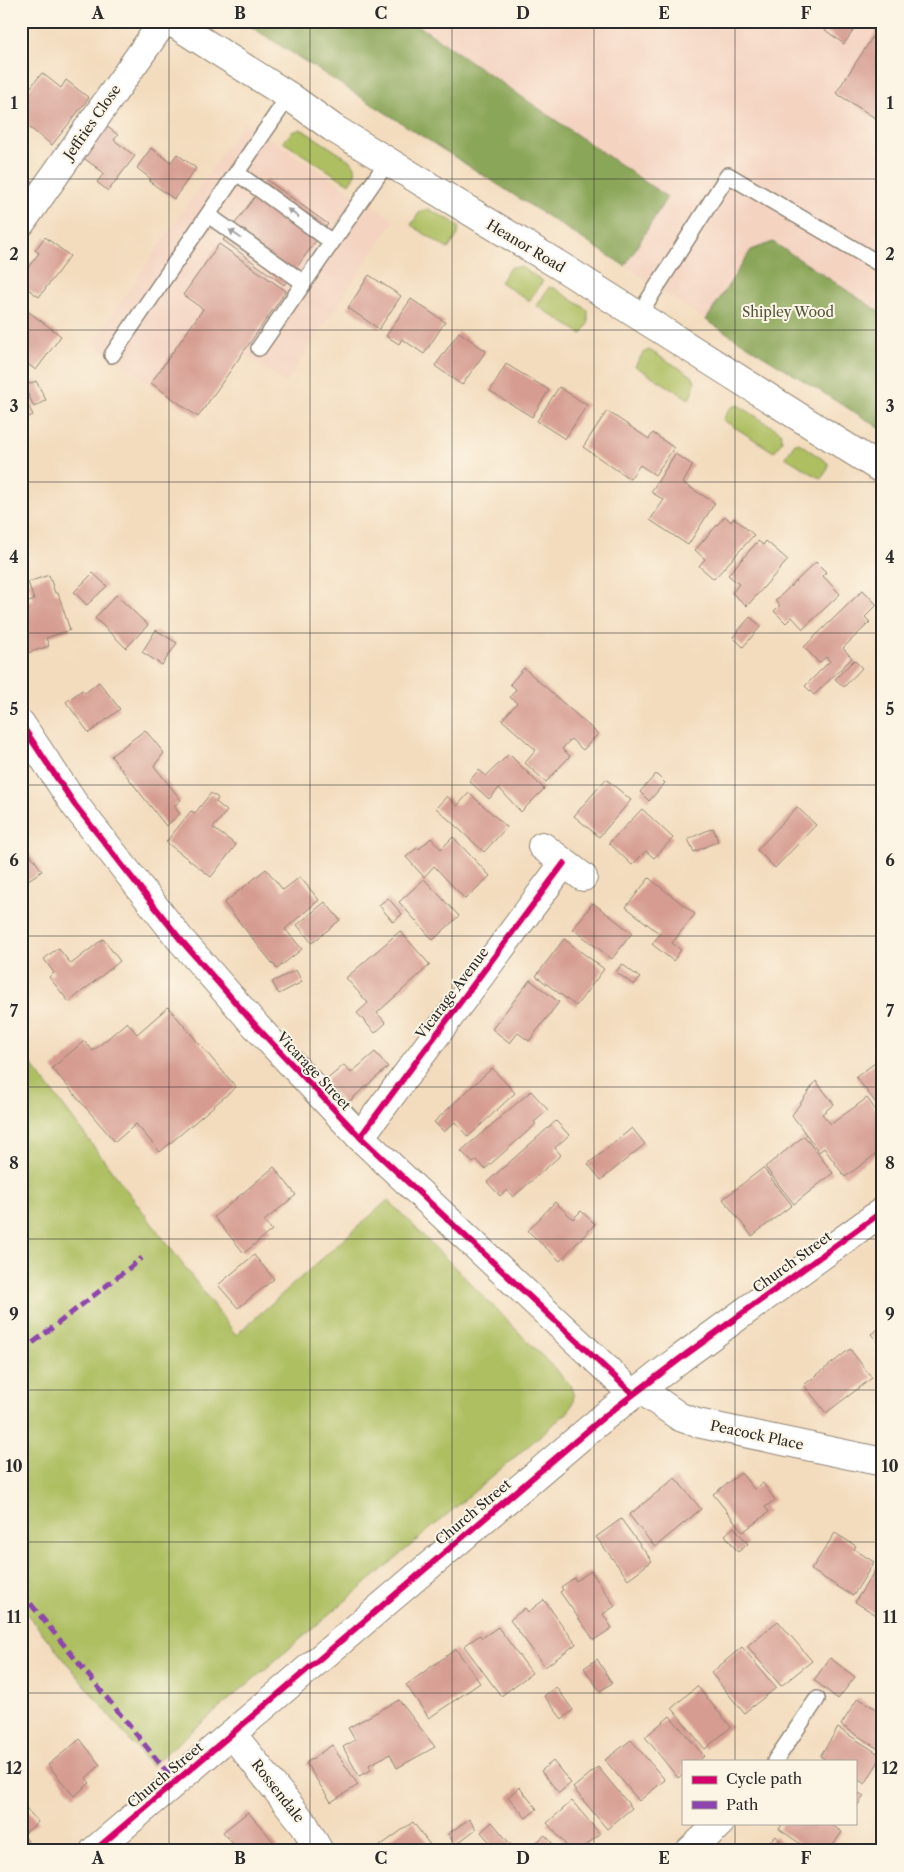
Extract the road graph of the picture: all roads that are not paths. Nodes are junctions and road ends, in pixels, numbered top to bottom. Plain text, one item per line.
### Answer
1 (164, 21) edge
2 (170, 21) edge
3 (289, 96) junction
4 (388, 161) junction
5 (237, 173) junction
6 (208, 215) junction
7 (21, 223) edge
8 (332, 242) junction
9 (883, 266) edge
10 (304, 283) junction
11 (638, 316) junction
12 (259, 348) dead end
13 (112, 355) dead end
14 (883, 470) edge
15 (21, 724) edge
16 (542, 846) dead end
17 (360, 1137) junction
18 (883, 1211) edge
19 (636, 1392) junction
20 (883, 1462) edge
21 (817, 1699) dead end
22 (232, 1734) junction
23 (776, 1760) edge
24 (719, 1824) edge
25 (94, 1851) edge
26 (319, 1851) edge
27 (690, 1851) edge

1 - 7 street, Jeffries Close
2 - 3 street, Heanor Road
3 - 4 street, Heanor Road
3 - 5 lane
4 - 8 lane
4 - 11 street, Heanor Road
5 - 6 lane
8 -> 5 lane
10 -> 6 lane
6 - 13 lane
8 - 10 lane
9 - 11 lane
10 - 12 lane
11 - 14 street, Heanor Road
15 - 17 street, Vicarage Street
16 - 17 street, Vicarage Avenue
17 - 19 street, Vicarage Street
18 - 19 street, Church Street
19 - 20 street, Peacock Place
19 - 22 street, Church Street
21 - 23 lane
22 - 25 street, Church Street
22 - 26 street, Rossendale
24 - 27 street

